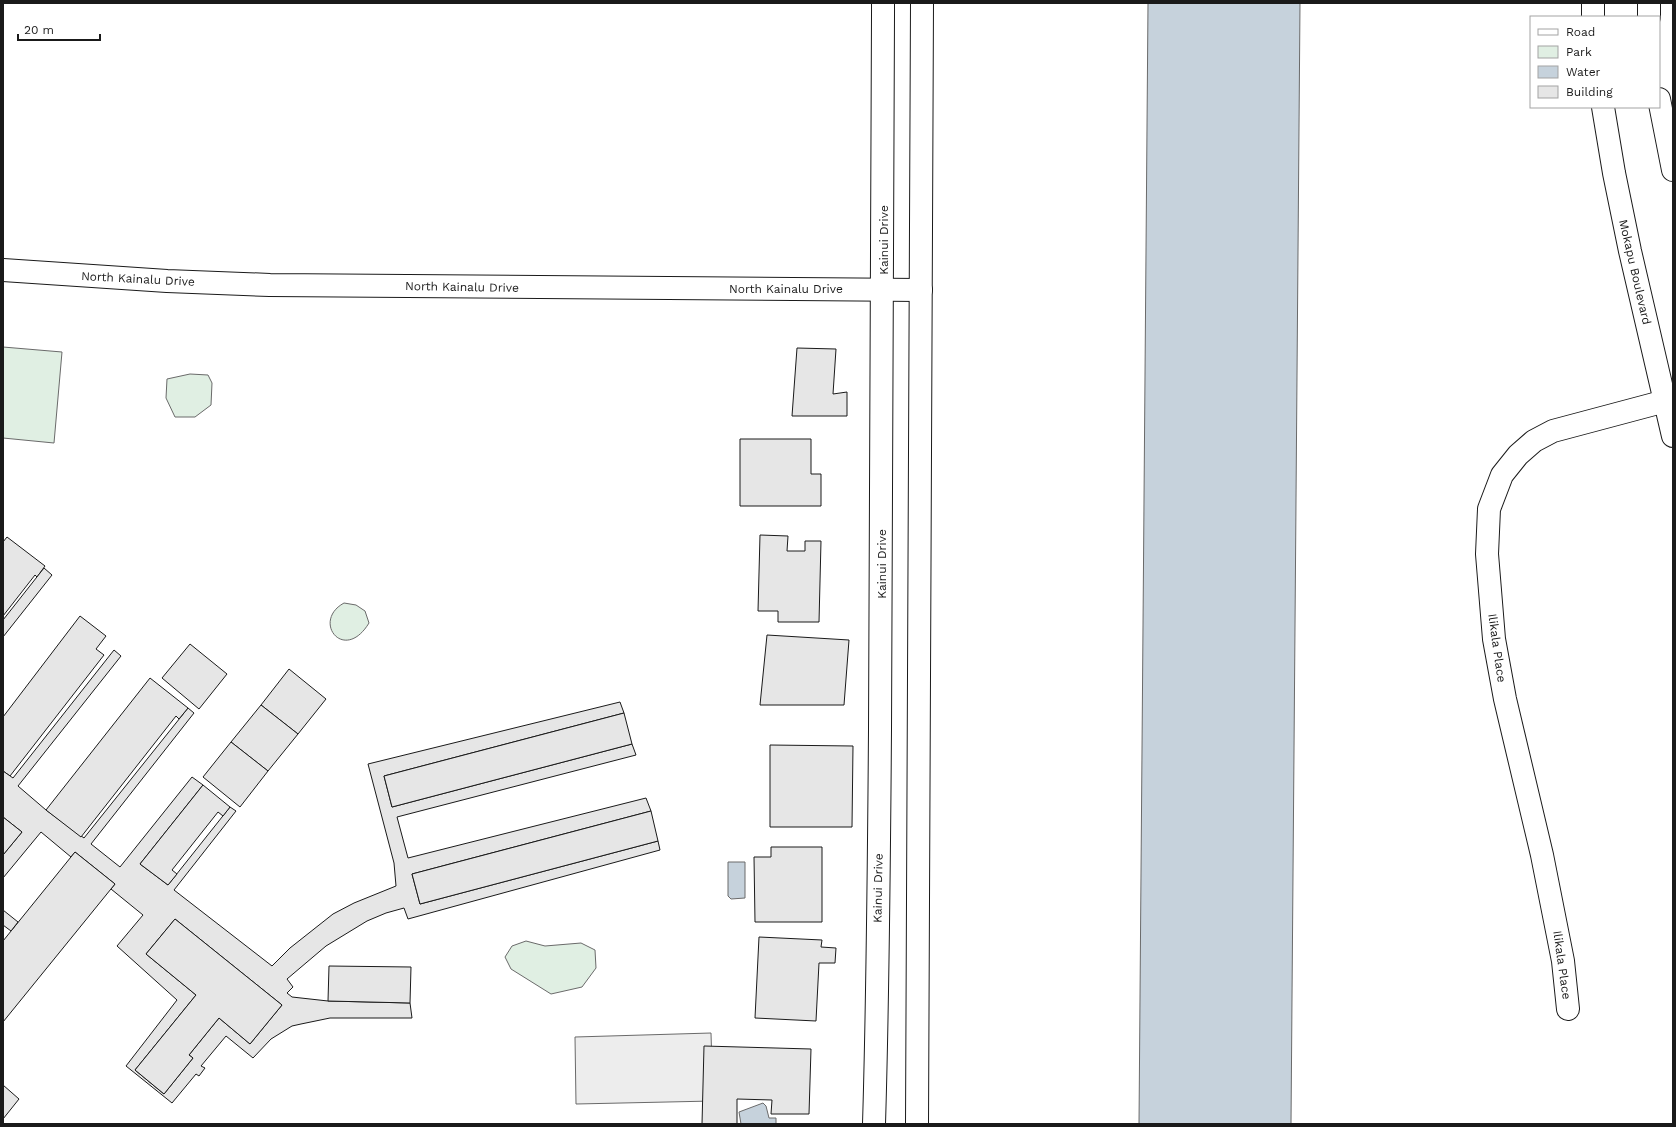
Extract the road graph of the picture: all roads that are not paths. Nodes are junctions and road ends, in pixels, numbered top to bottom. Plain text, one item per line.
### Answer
1 (883, 3) edge
2 (922, 3) edge
3 (1593, 3) edge
4 (1649, 3) edge
5 (1593, 16) edge
6 (1649, 16) edge
7 (1660, 103) edge
8 (1603, 108) edge
9 (1673, 170) edge
10 (3, 270) edge
11 (884, 290) junction
12 (921, 290) junction
13 (1669, 401) edge
14 (1673, 436) edge
15 (1568, 1009) dead end
16 (874, 1124) edge
17 (917, 1124) edge

1 - 11 street, Kainui Drive
2 - 12 street
3 - 5 street
4 - 6 street
7 - 9 street
8 - 13 street, Mokapu Boulevard
10 - 11 street, North Kainalu Drive
11 - 12 street, North Kainalu Drive
11 - 16 street, Kainui Drive
12 - 17 street
13 - 14 street, Mokapu Boulevard
13 - 15 street, Ilikala Place

